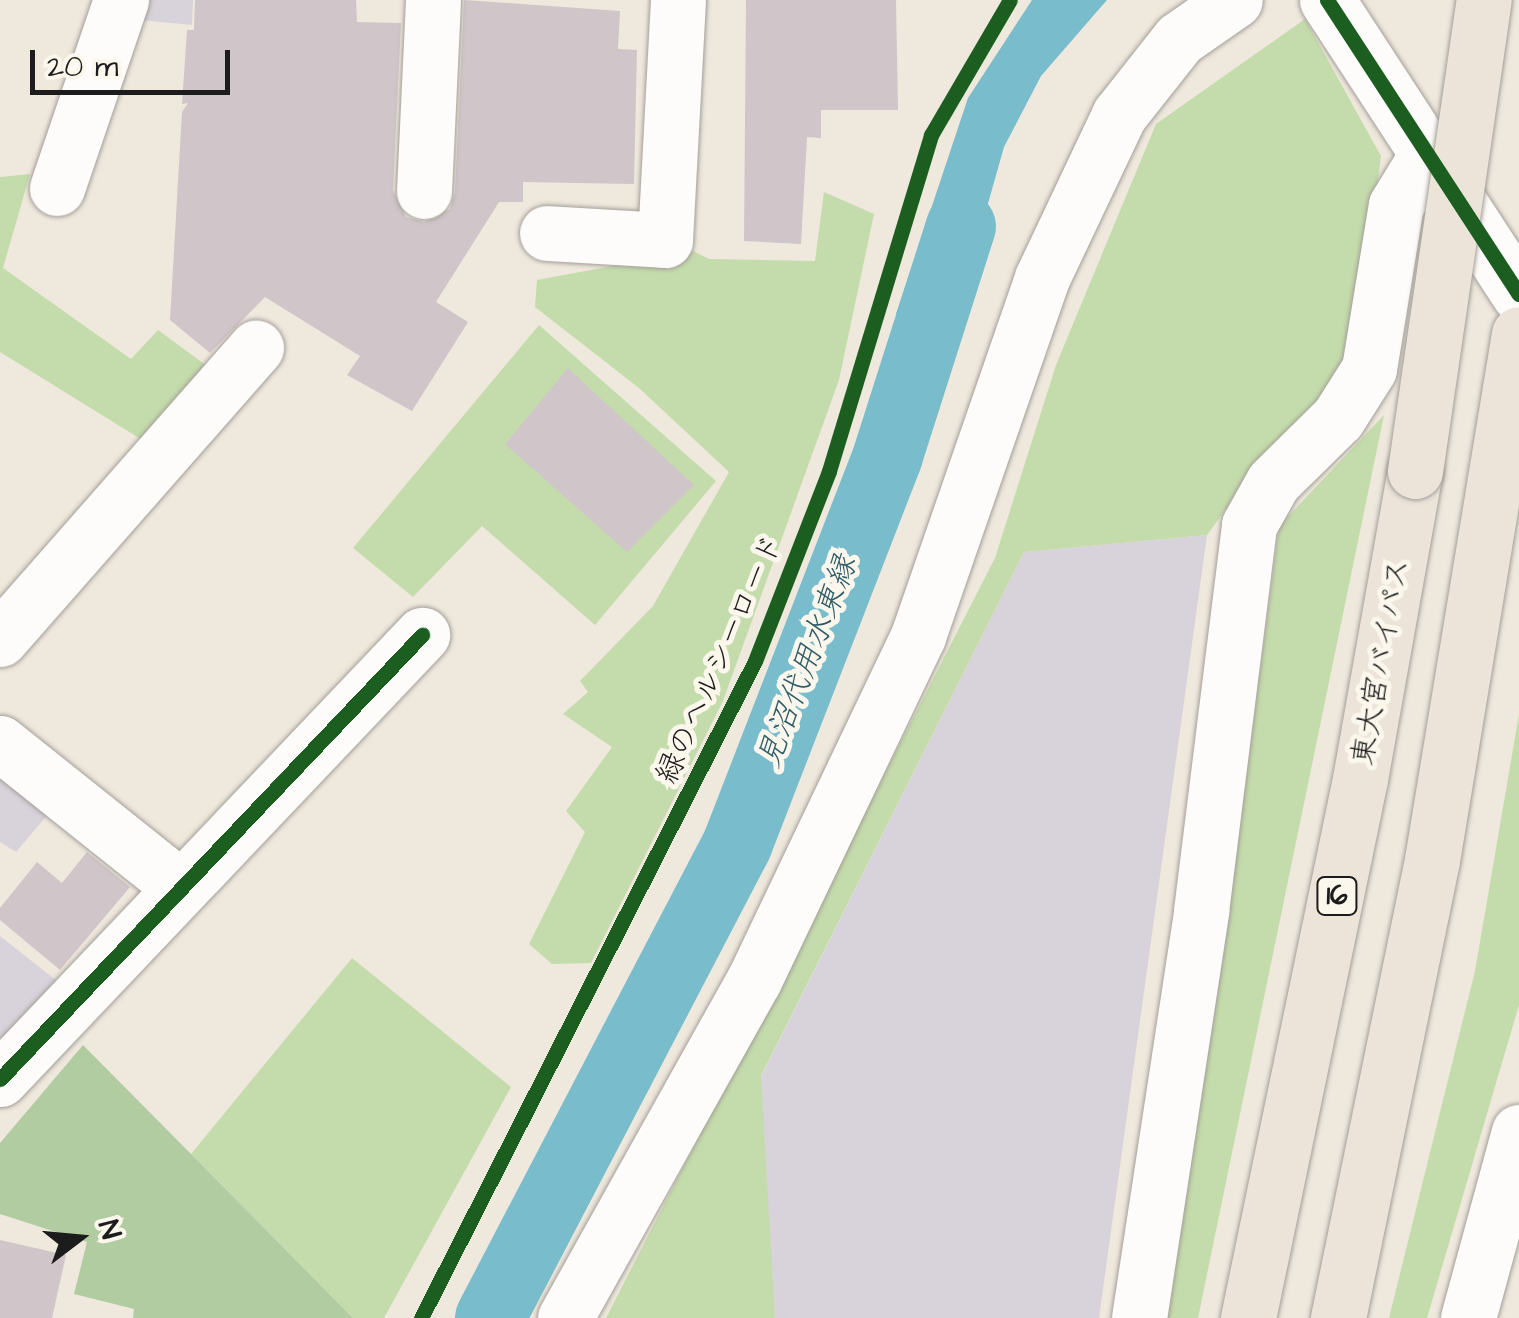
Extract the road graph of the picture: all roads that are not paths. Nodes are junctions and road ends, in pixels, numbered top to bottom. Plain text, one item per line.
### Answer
1 (121, 0) edge
2 (433, 0) edge
3 (678, 0) edge
4 (1235, 0) edge
5 (1328, 0) edge
6 (1484, 0) edge
7 (1426, 156) junction
8 (57, 188) dead end
9 (424, 192) dead end
10 (547, 233) dead end
11 (1519, 294) edge
12 (1519, 334) edge
13 (256, 348) dead end
14 (422, 636) dead end
15 (0, 639) edge
16 (0, 744) edge
17 (178, 886) junction
18 (0, 1079) edge
19 (1519, 1132) edge
20 (565, 1318) edge
21 (1139, 1318) edge
22 (1248, 1318) edge
23 (1338, 1318) edge
24 (1468, 1318) edge

1 - 8 street
2 - 9 street
3 - 10 street
4 - 20 street
5 - 7 street
6 - 22 highway, 東大宮バイパス / 16, bridge
7 - 11 street
7 - 21 street
12 - 23 highway
13 - 15 street
14 - 17 street
16 - 17 street
17 - 18 street
19 - 24 street

